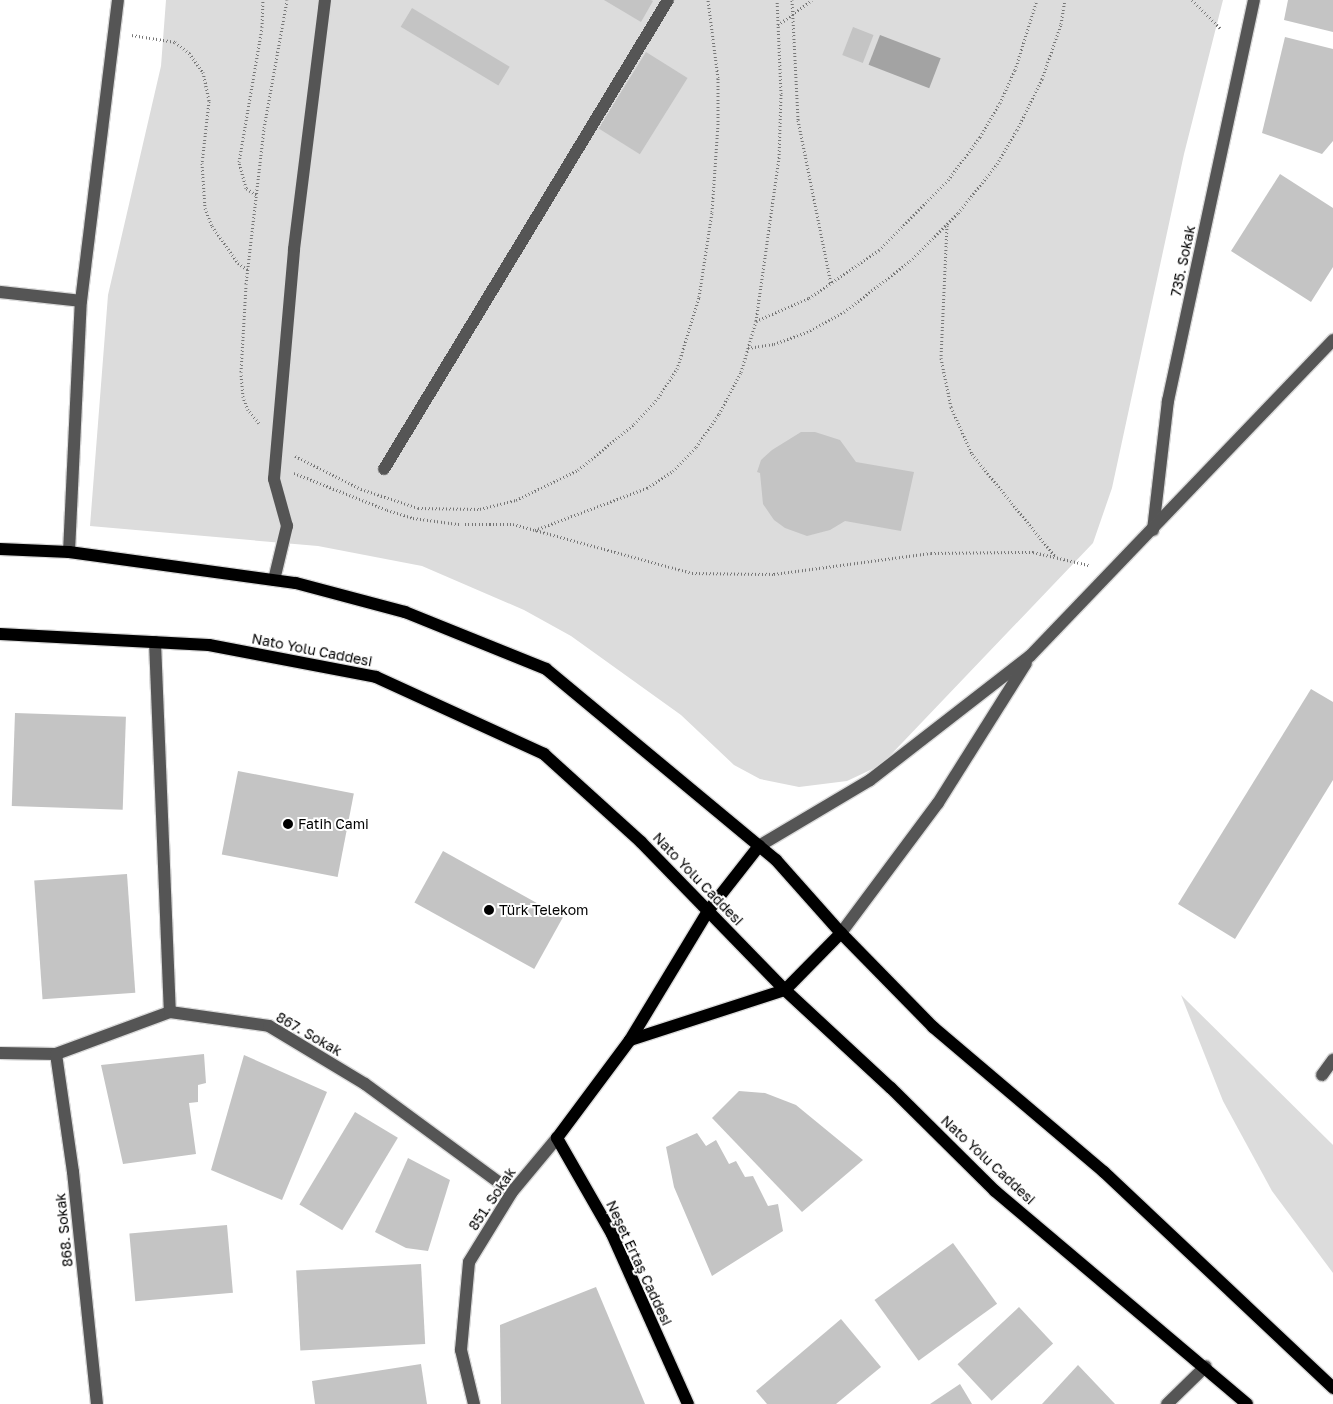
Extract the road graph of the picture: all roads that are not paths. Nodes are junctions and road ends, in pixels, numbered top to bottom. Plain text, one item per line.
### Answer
1 (118, 0) edge
2 (325, 0) edge
3 (668, 0) edge
4 (1254, 0) edge
5 (0, 292) edge
6 (81, 301) junction
7 (1333, 340) edge
8 (384, 469) dead end
9 (1153, 530) junction
10 (0, 549) edge
11 (69, 552) junction
12 (274, 580) junction
13 (0, 634) edge
14 (155, 642) junction
15 (1030, 656) junction
16 (759, 846) junction
17 (708, 911) junction
18 (841, 933) junction
19 (785, 990) junction
20 (170, 1012) junction
21 (630, 1040) junction
22 (0, 1053) edge
23 (56, 1054) junction
24 (1333, 1060) edge
25 (1322, 1075) dead end
26 (557, 1138) junction
27 (512, 1192) junction
28 (1206, 1366) junction
29 (1333, 1388) edge
30 (96, 1404) edge
31 (474, 1404) edge
32 (688, 1404) edge
33 (1167, 1404) edge
34 (1247, 1404) edge

1 - 6 street
2 - 12 street
3 - 8 street
4 - 9 street, 735. Sokak
5 - 6 street
6 - 11 street
7 - 9 street
9 - 15 street
10 - 11 main road
11 - 12 main road
12 - 16 main road
13 - 14 main road, Nato Yolu Caddesi
14 - 17 main road, Nato Yolu Caddesi
14 - 20 street
15 - 16 street
15 - 18 street
16 - 17 main road, 851. Sokak
16 - 18 main road
17 - 19 main road, Nato Yolu Caddesi
17 - 21 main road, 851. Sokak
18 - 19 main road
18 - 29 main road
19 - 21 main road
19 - 28 main road, Nato Yolu Caddesi
20 - 23 street, 867. Sokak
20 - 27 street, 867. Sokak
21 - 26 main road, 851. Sokak
22 - 23 street, 867. Sokak
23 - 30 street, 868. Sokak
24 - 25 street
26 - 27 street, 851. Sokak
26 - 32 main road, Neşet Ertaş Caddesi
27 - 31 street, 851. Sokak
28 - 33 street
28 - 34 main road, Nato Yolu Caddesi

